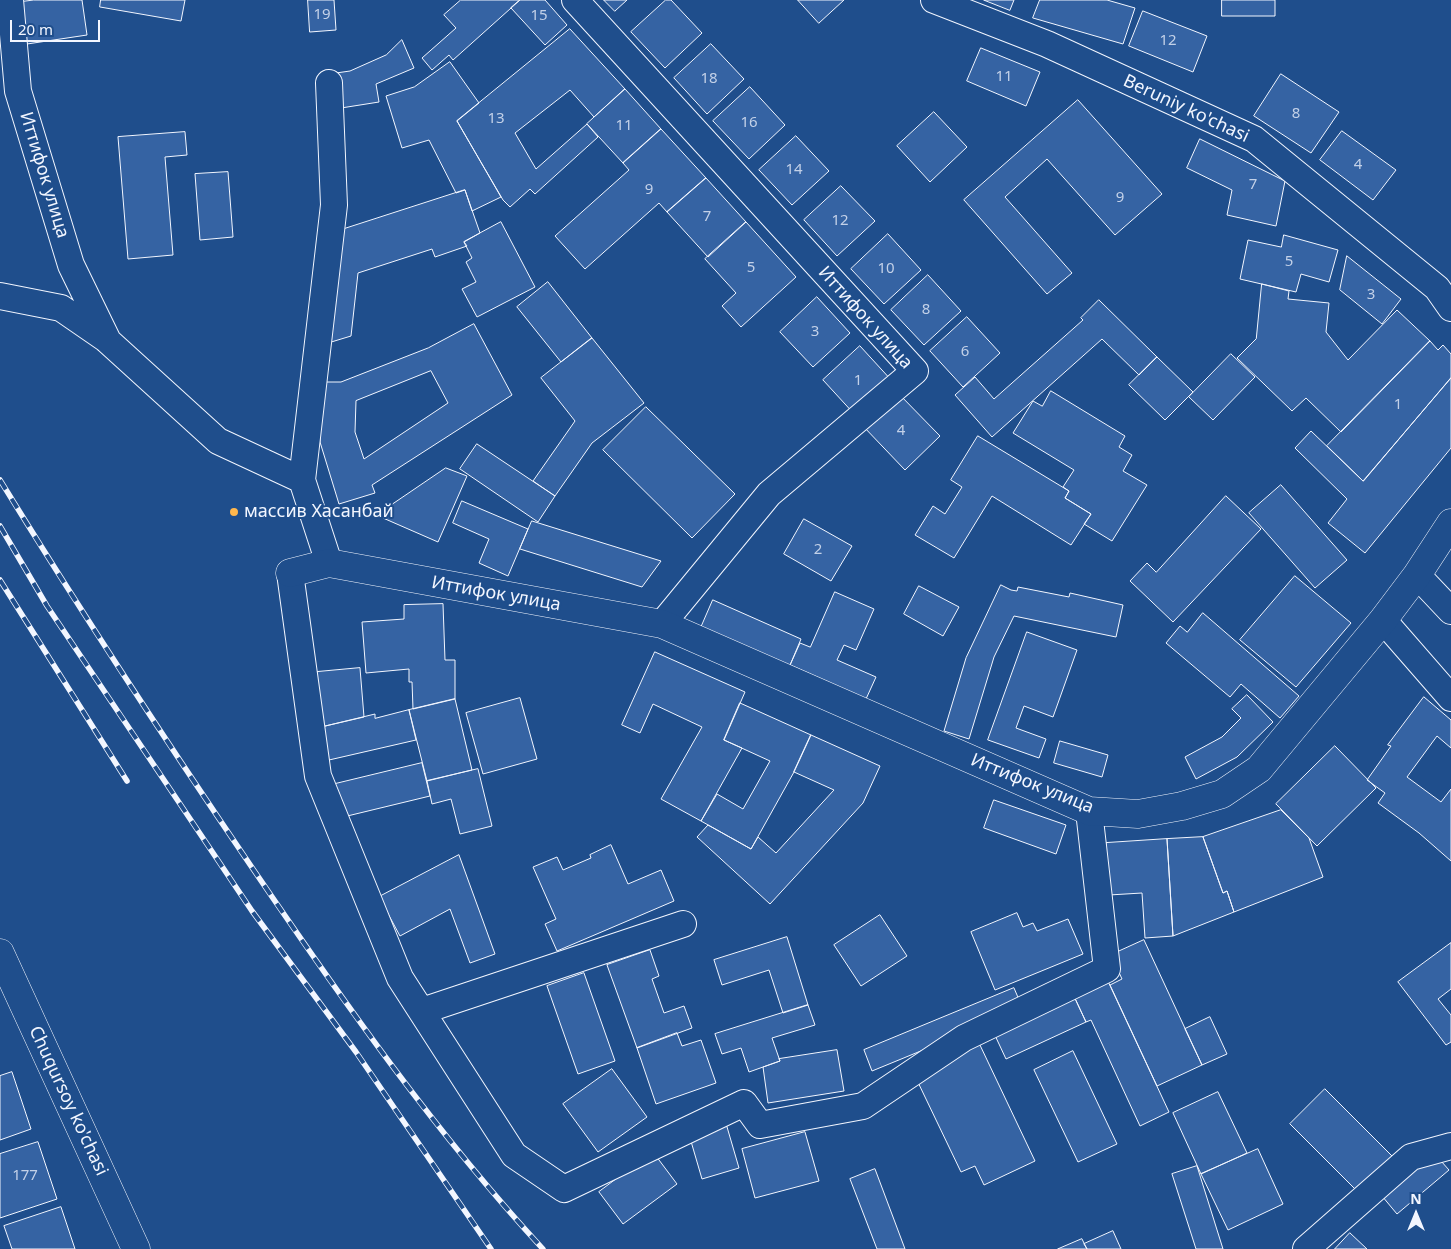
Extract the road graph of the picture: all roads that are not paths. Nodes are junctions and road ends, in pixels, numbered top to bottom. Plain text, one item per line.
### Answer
1 (10, 0) edge
2 (575, 0) edge
3 (934, 0) edge
4 (329, 83) dead end
5 (0, 296) edge
6 (1451, 308) edge
7 (108, 340) junction
8 (302, 480) junction
9 (1451, 523) edge
10 (329, 563) junction
11 (290, 573) joint
12 (1417, 575) junction
13 (1451, 611) edge
14 (1383, 620) junction
15 (662, 624) junction
16 (1451, 698) edge
17 (1089, 811) junction
18 (683, 924) dead end
19 (0, 953) edge
20 (422, 1011) junction
21 (1451, 1146) edge
22 (136, 1249) edge
23 (1306, 1249) edge

1 - 7 street, Иттифок улица
2 - 15 street, Иттифок улица
3 - 6 street, Beruniy ko'chasi
4 - 8 street
5 - 7 street, Иттифок улица
7 - 8 street, Иттифок улица
8 - 10 street
9 - 12 street, Иттифок улица
10 - 11 street, Иттифок улица
10 - 15 street, Иттифок улица
11 - 20 street
12 - 13 street
12 - 14 street, Иттифок улица
14 - 16 street
14 - 17 street, Иттифок улица
15 - 17 street, Иттифок улица
17 - 20 street
18 - 20 street
19 - 22 street, Chuqursoy ko'chasi
21 - 23 street

